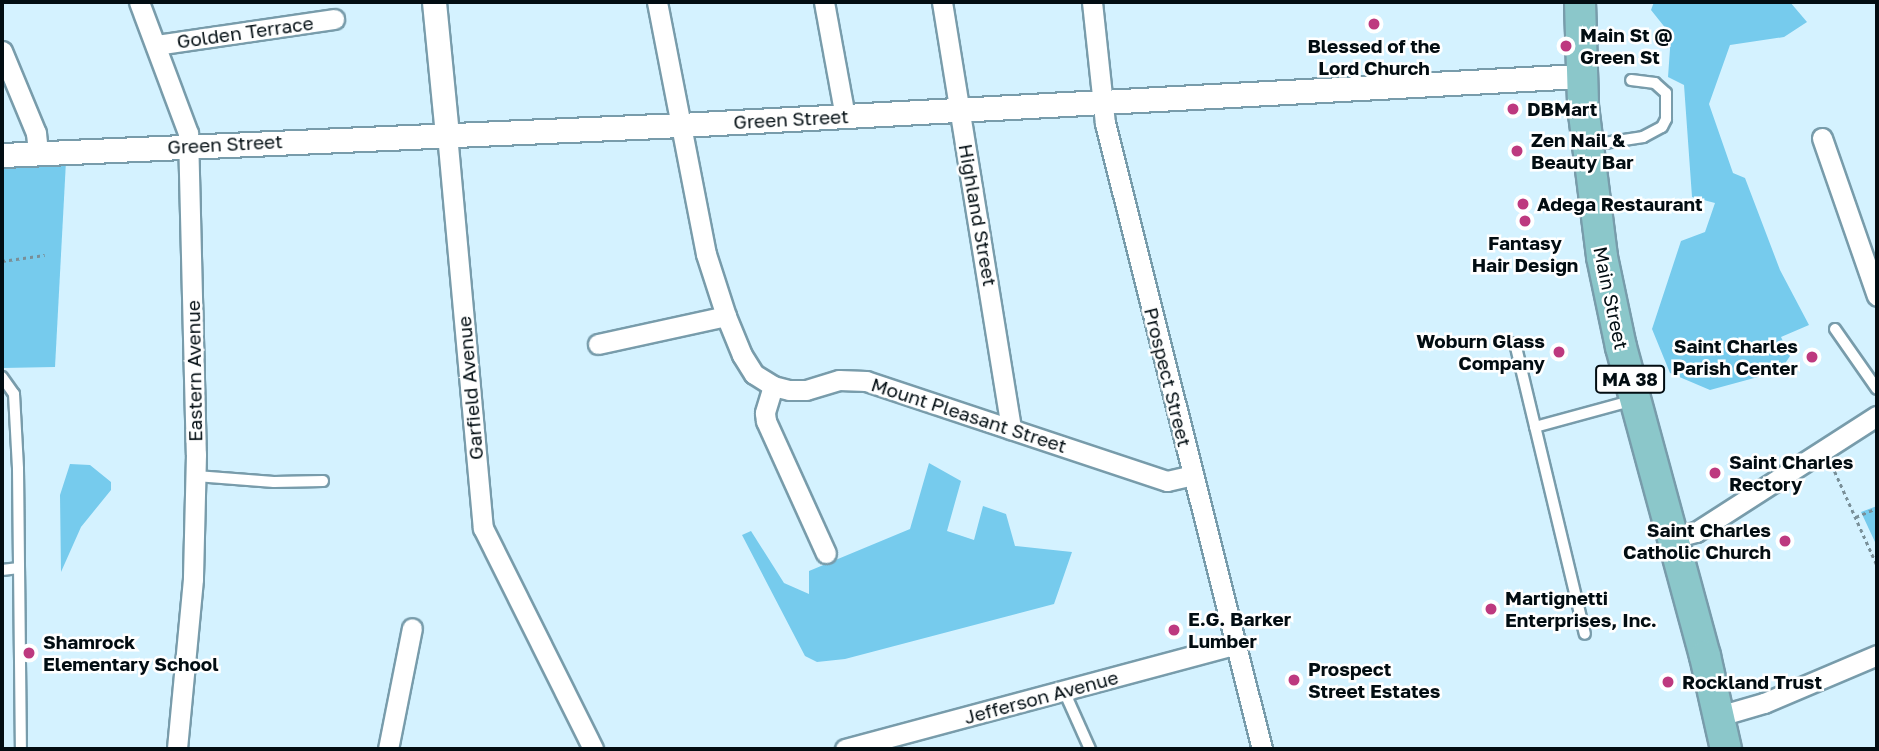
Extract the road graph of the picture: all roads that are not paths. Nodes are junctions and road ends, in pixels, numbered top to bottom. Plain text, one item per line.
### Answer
1 (139, 2) edge
2 (434, 2) edge
3 (657, 2) edge
4 (824, 2) edge
5 (942, 2) edge
6 (1093, 2) edge
7 (1580, 2) edge
8 (334, 19) dead end
9 (156, 45) junction
10 (2, 51) edge
11 (1581, 76) junction
12 (1631, 80) dead end
13 (1101, 103) junction
14 (960, 110) junction
15 (845, 116) junction
16 (681, 125) junction
17 (447, 134) junction
18 (1822, 138) dead end
19 (188, 145) junction
20 (1587, 145) junction
21 (37, 153) junction
22 (2, 155) edge
23 (1877, 296) edge
24 (726, 316) junction
25 (1835, 329) dead end
26 (1515, 343) dead end
27 (598, 344) dead end
28 (2, 377) edge
29 (773, 386) junction
30 (1877, 390) edge
31 (1635, 400) junction
32 (1877, 416) edge
33 (15, 426) junction
34 (2, 427) edge
35 (1535, 427) junction
36 (1011, 429) junction
37 (1193, 475) junction
38 (196, 476) junction
39 (323, 481) dead end
40 (1673, 538) junction
41 (827, 553) dead end
42 (19, 568) junction
43 (2, 570) edge
44 (412, 628) dead end
45 (1585, 634) dead end
46 (1237, 644) junction
47 (1877, 655) edge
48 (1064, 691) junction
49 (1719, 716) junction
50 (21, 749) edge
51 (177, 749) edge
52 (388, 749) edge
53 (593, 749) edge
54 (845, 749) edge
55 (1090, 749) edge
56 (1262, 749) edge
57 (1726, 749) edge

1 - 9 street, Eastern Avenue
2 - 17 street, Garfield Avenue
3 - 16 street
4 - 15 street
5 - 14 street, Highland Street
6 - 13 street, Prospect Street
7 - 11 main road, Main Street / MA 38
8 - 9 street, Golden Terrace
9 - 19 street, Eastern Avenue
10 - 21 street
11 - 13 street, Green Street
11 - 20 main road, Main Street / MA 38
12 - 20 lane
13 - 14 street, Green Street
13 - 37 street, Prospect Street
14 - 15 street, Green Street
14 - 36 street, Highland Street
15 - 16 street, Green Street
16 - 17 street, Green Street
16 - 24 street
17 - 19 street, Green Street
17 - 53 street, Garfield Avenue
18 - 23 street
19 - 21 street, Green Street
19 - 38 street, Eastern Avenue
20 - 31 main road, Main Street / MA 38
21 - 22 street, Green Street
24 - 27 street
24 - 29 street
25 - 30 lane
26 - 35 lane
28 - 33 lane
29 - 36 street, Mount Pleasant Street
29 - 41 street
31 - 35 lane
31 - 40 main road, Main Street / MA 38
32 - 40 street
33 - 34 lane
33 - 42 lane
35 - 45 lane
36 - 37 street, Mount Pleasant Street
37 - 46 street, Prospect Street
38 - 39 lane
38 - 51 street, Eastern Avenue
40 - 49 main road, Main Street / MA 38
42 - 43 lane
42 - 50 lane
44 - 52 street
46 - 48 street, Jefferson Avenue
46 - 56 street, Prospect Street
47 - 49 street
48 - 54 street, Jefferson Avenue
48 - 55 lane
49 - 57 main road, Main Street / MA 38

